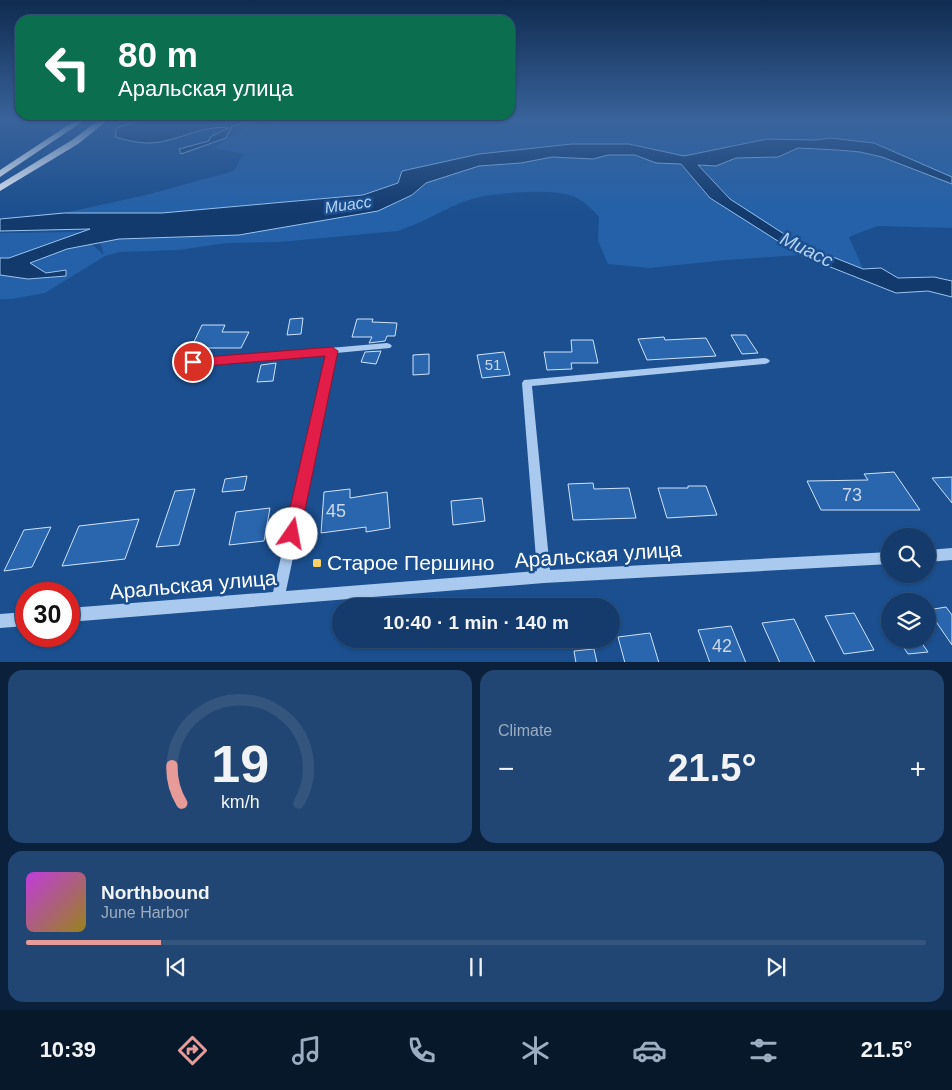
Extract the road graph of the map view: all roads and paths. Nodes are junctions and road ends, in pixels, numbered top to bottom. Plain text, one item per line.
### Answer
1 (35, 151) edge
2 (60, 151) edge
3 (0, 174) edge
4 (0, 188) edge
5 (387, 346) dead end
6 (332, 351) junction
7 (765, 360) dead end
8 (193, 362) dead end
9 (952, 554) edge
10 (936, 555) edge
11 (881, 558) edge
12 (544, 577) junction
13 (278, 599) junction
14 (80, 614) edge
15 (15, 620) edge
16 (0, 621) edge

1 - 3 main road
2 - 4 main road
5 - 6 street
6 - 8 street
6 - 13 street
7 - 12 street
9 - 10 street
11 - 12 street, Аральская улица
12 - 13 street, Аральская улица
13 - 14 street, Аральская улица
15 - 16 street

